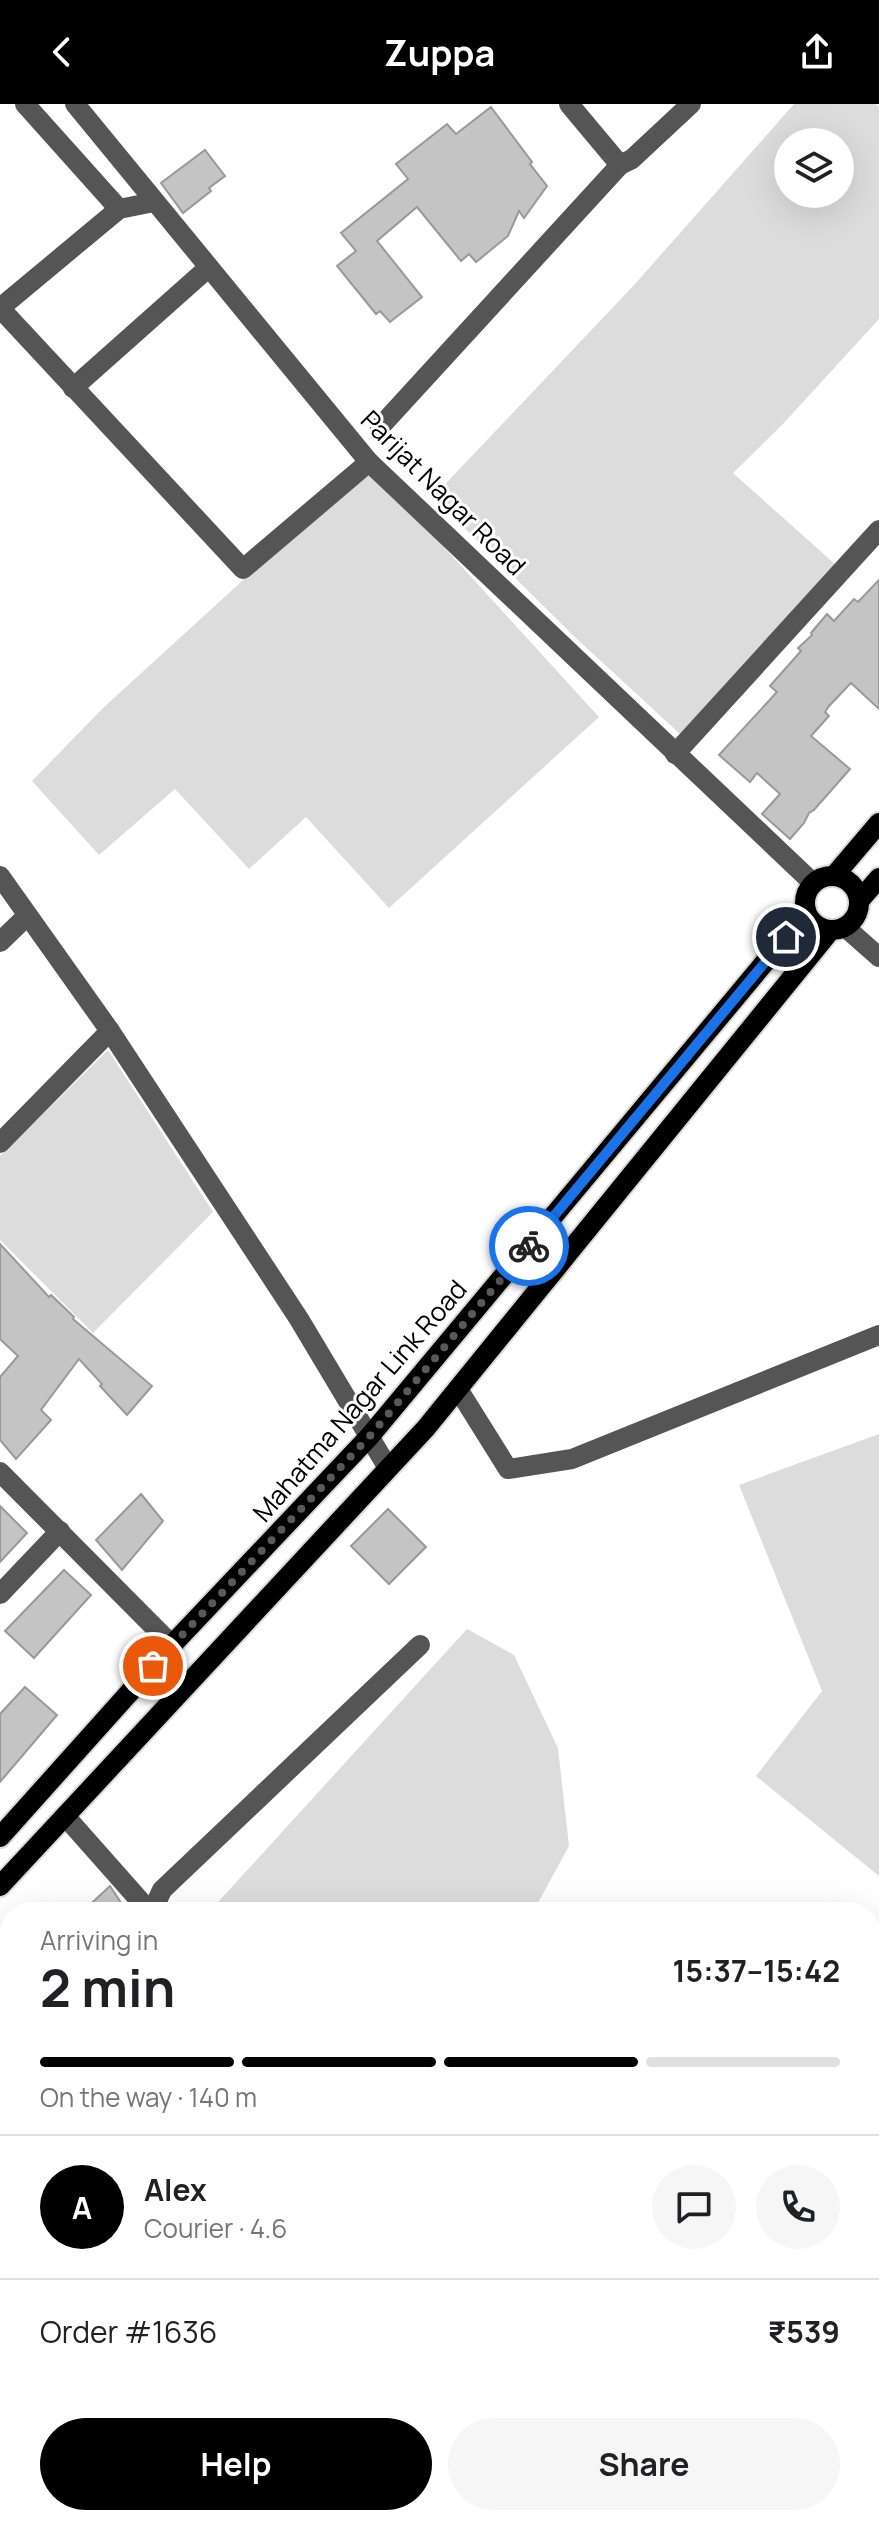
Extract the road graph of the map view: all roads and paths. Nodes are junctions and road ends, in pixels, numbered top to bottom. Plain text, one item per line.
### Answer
1 (25, 104) edge
2 (75, 104) edge
3 (569, 104) edge
4 (691, 104) edge
5 (620, 165) junction
6 (154, 202) junction
7 (119, 209) junction
8 (208, 268) junction
9 (0, 308) edge
10 (73, 388) junction
11 (380, 427) dead end
12 (369, 462) junction
13 (879, 530) edge
14 (675, 754) junction
15 (879, 823) edge
16 (0, 876) edge
17 (834, 876) junction
18 (879, 878) edge
19 (813, 883) junction
20 (859, 901) junction
21 (806, 913) junction
22 (27, 916) junction
23 (837, 929) junction
24 (0, 942) edge
25 (879, 957) edge
26 (110, 1031) junction
27 (0, 1143) edge
28 (879, 1335) edge
29 (458, 1389) junction
30 (369, 1437) junction
31 (388, 1468) junction
32 (0, 1472) edge
33 (60, 1531) junction
34 (0, 1594) edge
35 (172, 1645) junction
36 (420, 1645) dead end
37 (65, 1816) junction
38 (0, 1837) edge
39 (0, 1886) edge
40 (142, 1902) edge
41 (156, 1902) edge

1 - 7 street
2 - 6 street, Parijat Nagar Road
3 - 5 street
4 - 5 street
5 - 11 street
6 - 7 street
6 - 8 street, Parijat Nagar Road
7 - 9 street
8 - 10 street
8 - 12 street, Parijat Nagar Road
9 - 10 street
10 - 12 street
12 - 14 street, Parijat Nagar Road
13 - 14 street
14 - 19 street, Parijat Nagar Road
15 - 17 main road
16 - 22 street
17 - 19 main road
17 - 20 main road
18 - 20 main road
19 - 21 main road
20 - 23 main road
21 - 23 main road
21 - 30 main road, Mahatma Nagar Link Road
22 - 24 street
22 - 26 street
23 - 25 street
23 - 29 main road
26 - 27 street
26 - 30 street
28 - 29 street
29 - 31 main road
30 - 31 street
30 - 35 main road, Mahatma Nagar Link Road
31 - 37 main road
32 - 33 street
33 - 34 street
33 - 35 street
35 - 38 main road, Mahatma Nagar Link Road
36 - 41 street
37 - 39 main road
37 - 40 street

